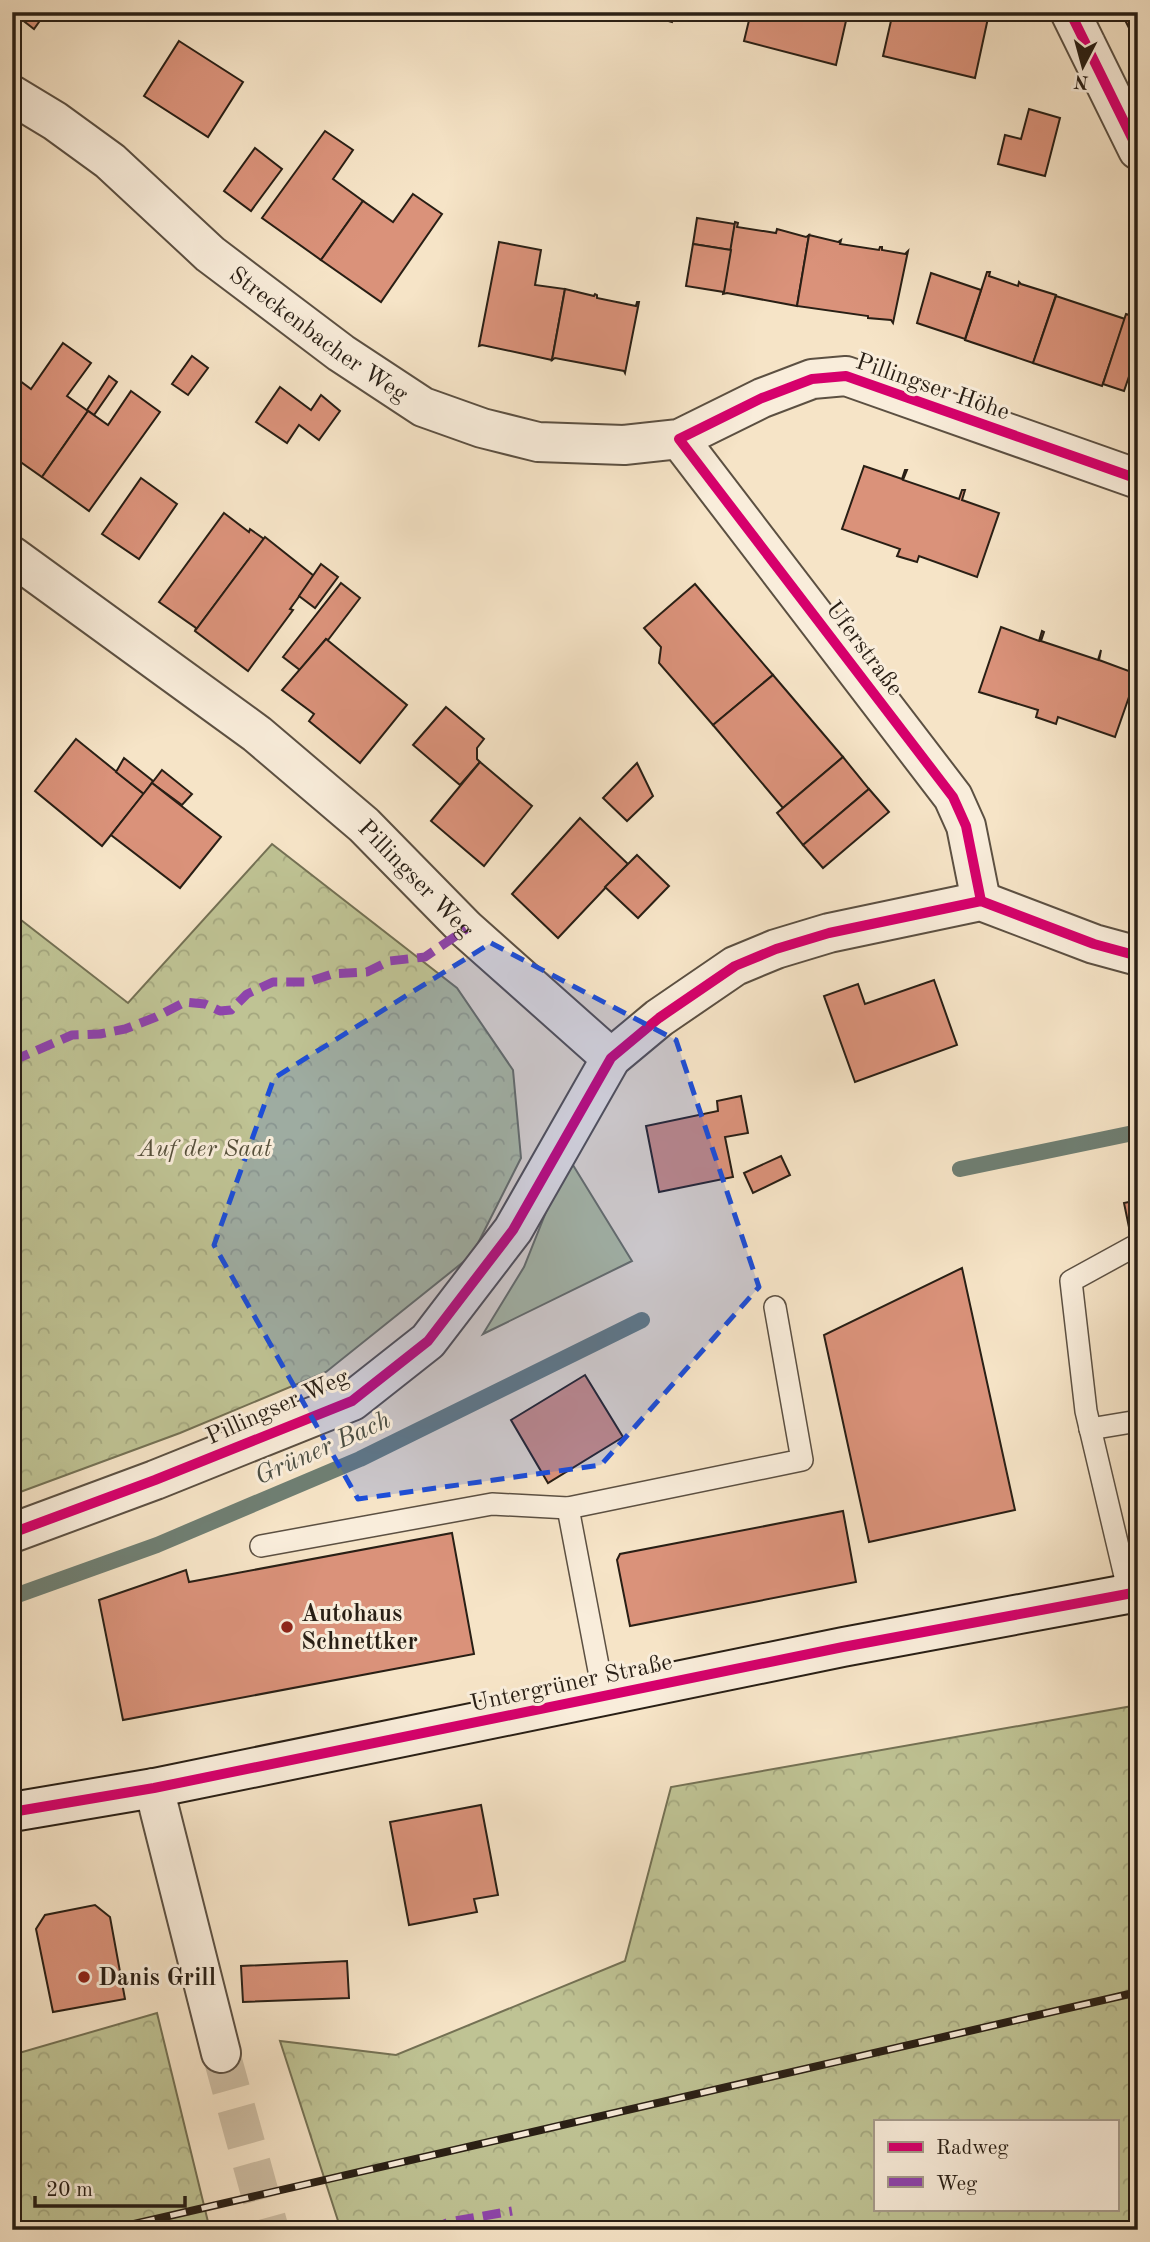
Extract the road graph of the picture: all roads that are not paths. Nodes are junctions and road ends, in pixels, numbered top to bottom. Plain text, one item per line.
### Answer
1 (1070, 12) edge
2 (12, 95) edge
3 (1138, 150) edge
4 (679, 439) junction
5 (1138, 479) edge
6 (12, 556) edge
7 (981, 901) junction
8 (1138, 956) edge
9 (611, 1058) junction
10 (1133, 1247) dead end
11 (775, 1307) dead end
12 (1138, 1421) edge
13 (1090, 1429) junction
14 (568, 1508) junction
15 (12, 1532) edge
16 (261, 1546) dead end
17 (1133, 1593) edge
18 (604, 1697) junction
19 (153, 1788) junction
20 (12, 1812) edge
21 (220, 2053) tunnel mouth

1 - 3 street
2 - 4 street, Streckenbacher Weg
4 - 5 street, Pillingser Höhe
4 - 7 street, Uferstraße
6 - 9 street, Pillingser Weg
7 - 8 street
7 - 9 street
9 - 15 street, Pillingser Weg
10 - 13 lane
11 - 14 lane
12 - 13 lane
13 - 17 lane
14 - 16 lane
14 - 18 lane
17 - 18 street, Untergrüner Straße
18 - 19 street, Untergrüner Straße
19 - 20 street, Untergrüner Straße
19 - 21 street

